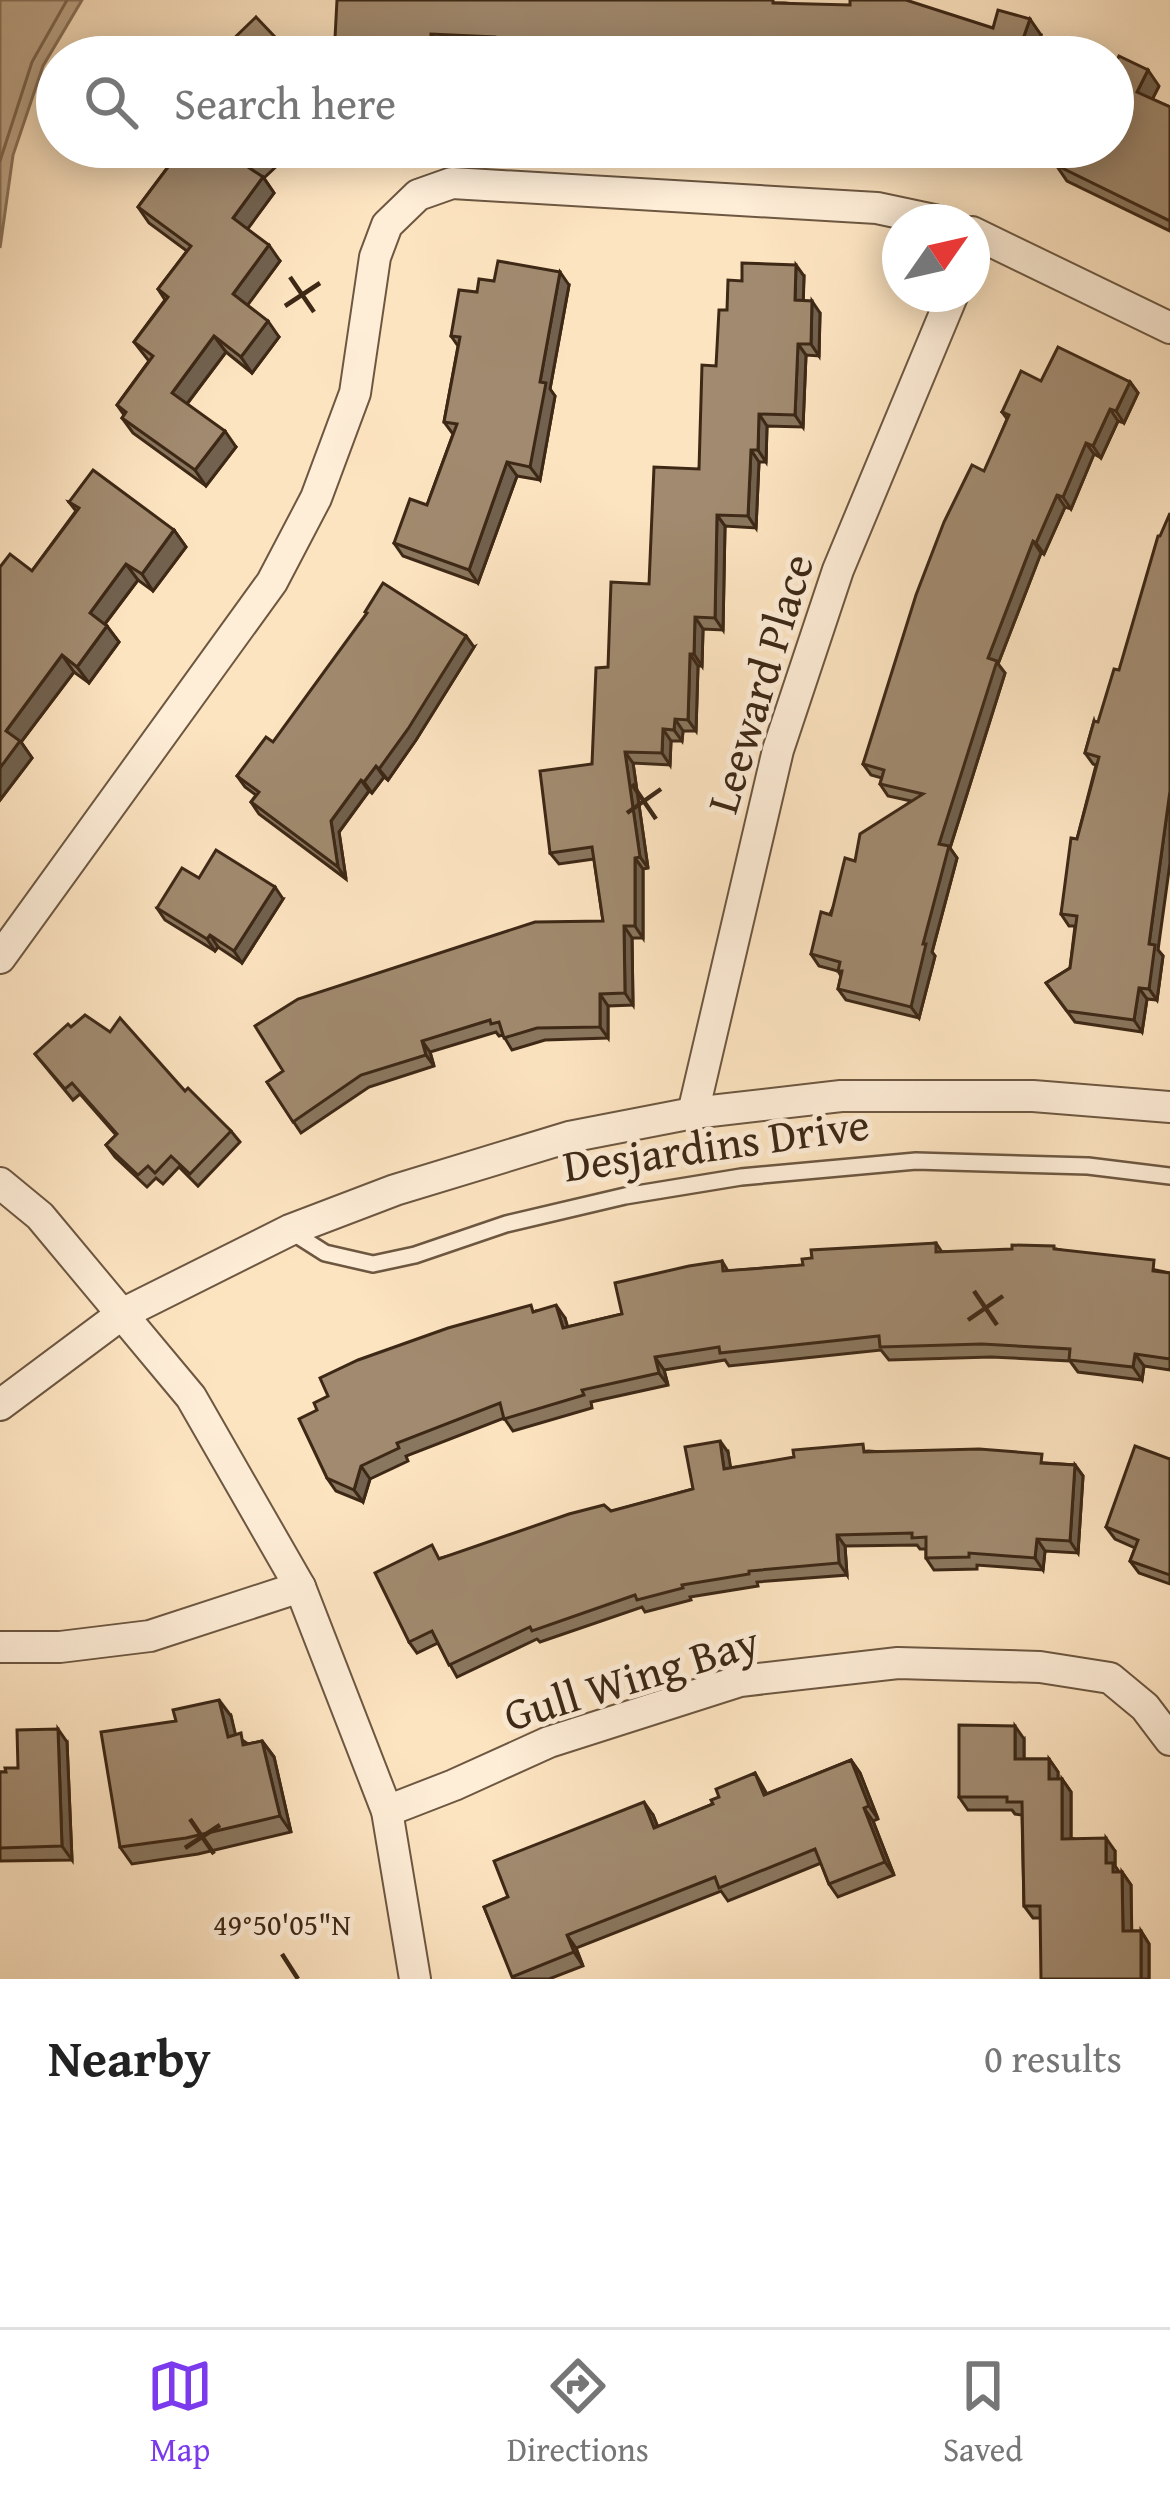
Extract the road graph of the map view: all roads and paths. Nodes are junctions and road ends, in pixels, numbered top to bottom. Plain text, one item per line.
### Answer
1 (882, 209) edge
2 (990, 245) edge
3 (946, 312) edge
4 (1170, 328) edge
5 (0, 958) edge
6 (1170, 1107) edge
7 (694, 1113) junction
8 (1170, 1176) edge
9 (0, 1183) edge
10 (290, 1231) junction
11 (122, 1314) junction
12 (0, 1405) edge
13 (300, 1587) junction
14 (0, 1647) edge
15 (1170, 1740) edge
16 (387, 1811) junction
17 (415, 1979) edge

1 - 5 street
2 - 4 street
3 - 7 street, Leeward Place
6 - 7 street, Desjardins Drive
7 - 10 street, Desjardins Drive
8 - 10 lane, Desjardins Drive
9 - 11 street
10 - 11 street, Desjardins Drive
11 - 12 street, Desjardins Drive
11 - 13 street
13 - 14 street
13 - 16 street
15 - 16 street, Gull Wing Bay
16 - 17 street

